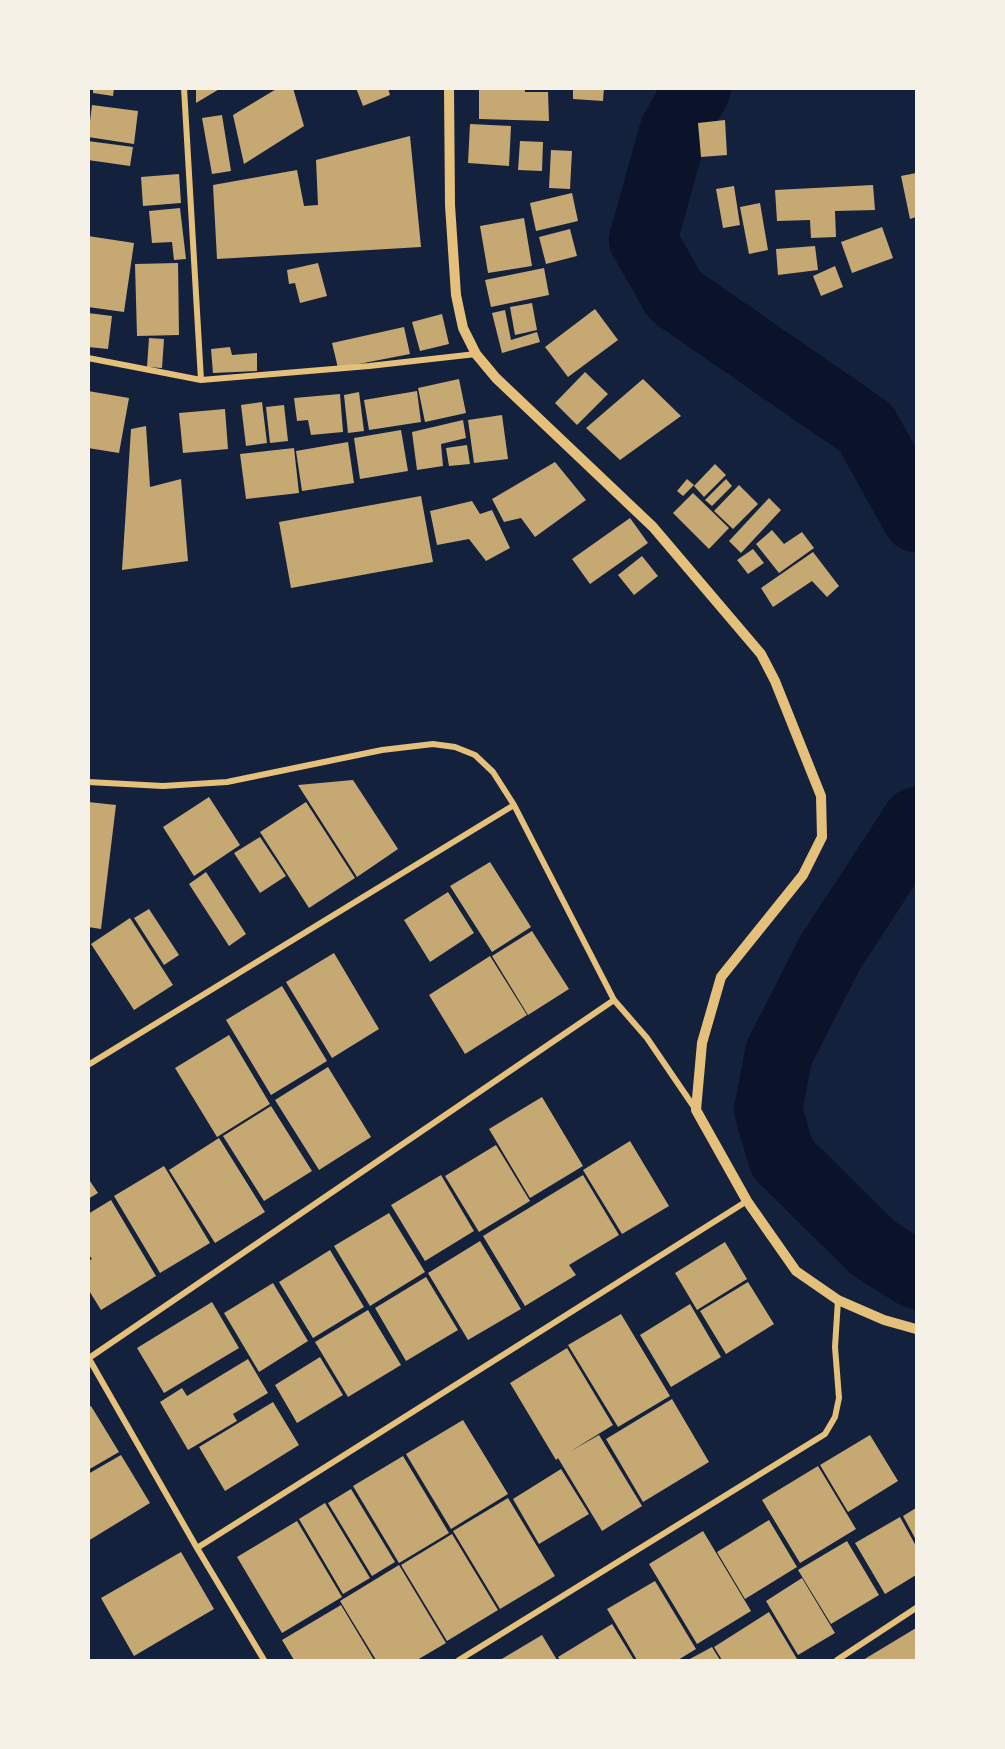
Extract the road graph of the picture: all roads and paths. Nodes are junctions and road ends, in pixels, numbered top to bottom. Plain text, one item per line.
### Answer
1 (184, 88) edge
2 (448, 88) edge
3 (476, 354) junction
4 (88, 358) edge
5 (201, 380) junction
6 (88, 782) edge
7 (514, 805) junction
8 (614, 1000) junction
9 (88, 1065) edge
10 (696, 1110) junction
11 (747, 1201) junction
12 (838, 1300) junction
13 (916, 1329) edge
14 (89, 1357) edge
15 (197, 1548) junction
16 (916, 1608) edge
17 (264, 1660) edge
18 (459, 1660) edge
19 (837, 1660) edge

1 - 5 street
2 - 3 street
3 - 5 street
3 - 10 street
4 - 5 street
6 - 7 street
7 - 8 street
7 - 9 street
8 - 10 street
8 - 14 street
10 - 11 street
11 - 12 street
11 - 15 street
12 - 13 street
12 - 18 street
14 - 15 street
15 - 17 street
16 - 19 street

